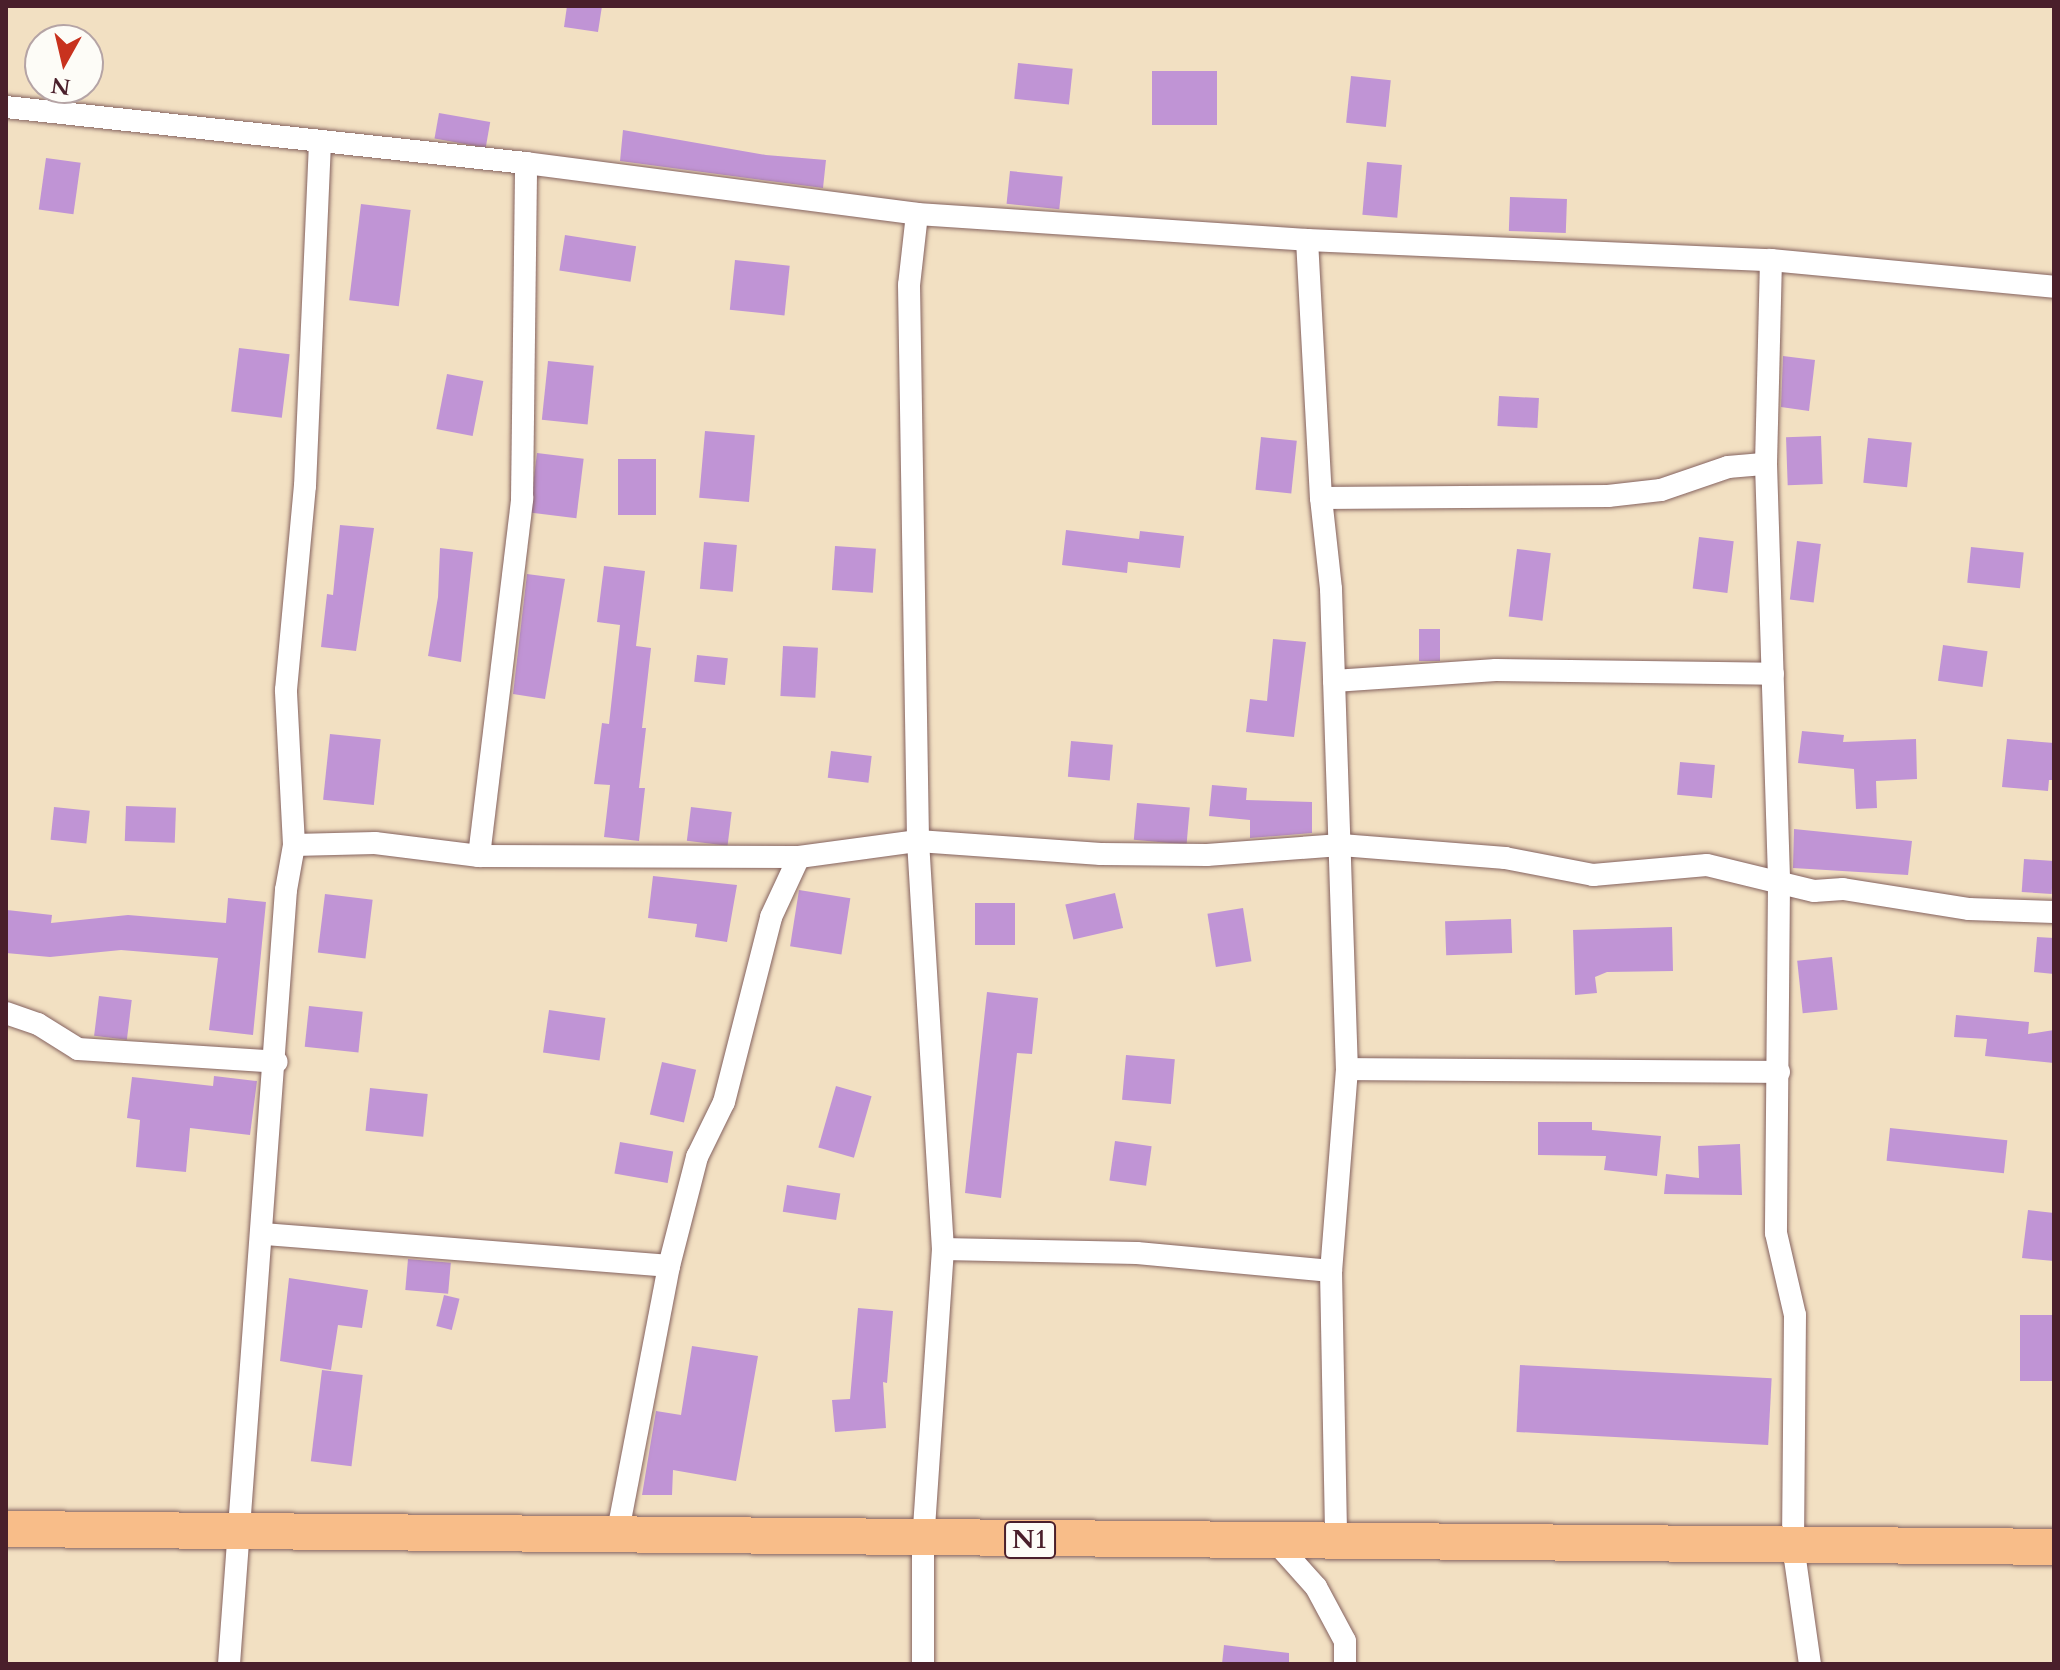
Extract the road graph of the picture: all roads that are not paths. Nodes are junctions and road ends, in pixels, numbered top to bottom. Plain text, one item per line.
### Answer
1 (6, 107) edge
2 (320, 144) junction
3 (526, 163) junction
4 (917, 214) junction
5 (1307, 240) junction
6 (1771, 260) junction
7 (2054, 287) edge
8 (1766, 464) junction
9 (1321, 498) junction
10 (1773, 674) junction
11 (1334, 681) junction
12 (918, 841) junction
13 (294, 845) junction
14 (1341, 845) junction
15 (479, 856) junction
16 (799, 857) junction
17 (1779, 883) junction
18 (2054, 912) edge
19 (6, 1013) edge
20 (277, 1062) junction
21 (1347, 1069) junction
22 (1779, 1072) junction
23 (264, 1234) junction
24 (943, 1249) junction
25 (669, 1266) junction
26 (1331, 1271) junction
27 (6, 1529) edge
28 (240, 1530) junction
29 (617, 1536) junction
30 (1271, 1538) junction
31 (923, 1541) junction
32 (1336, 1541) junction
33 (1793, 1545) junction
34 (2054, 1547) edge
35 (229, 1664) edge
36 (923, 1664) edge
37 (1345, 1664) edge
38 (1810, 1664) edge

1 - 2 street
2 - 3 street
2 - 13 street
3 - 4 street
3 - 15 street
4 - 5 street
4 - 12 street
5 - 6 street
5 - 9 street
6 - 7 street
6 - 8 street
8 - 9 street
8 - 10 street
9 - 11 street
10 - 11 street
10 - 17 street
11 - 14 street
12 - 14 street
12 - 16 street
12 - 24 street
13 - 15 street
13 - 20 street
14 - 17 street
14 - 21 street
15 - 16 street
16 - 25 street
17 - 18 street
17 - 22 street
19 - 20 street
20 - 23 street
21 - 22 street
21 - 26 street
22 - 33 street
23 - 25 street
23 - 28 street
24 - 26 street
24 - 31 street
25 - 29 street
26 - 32 street
27 - 28 main road, N1
28 - 29 main road, N1
28 - 35 street
29 - 31 main road, N1
30 - 31 main road, N1
30 - 32 main road, N1
30 - 37 street
31 - 36 street
32 - 33 main road, N1
33 - 34 main road, N1
33 - 38 street

